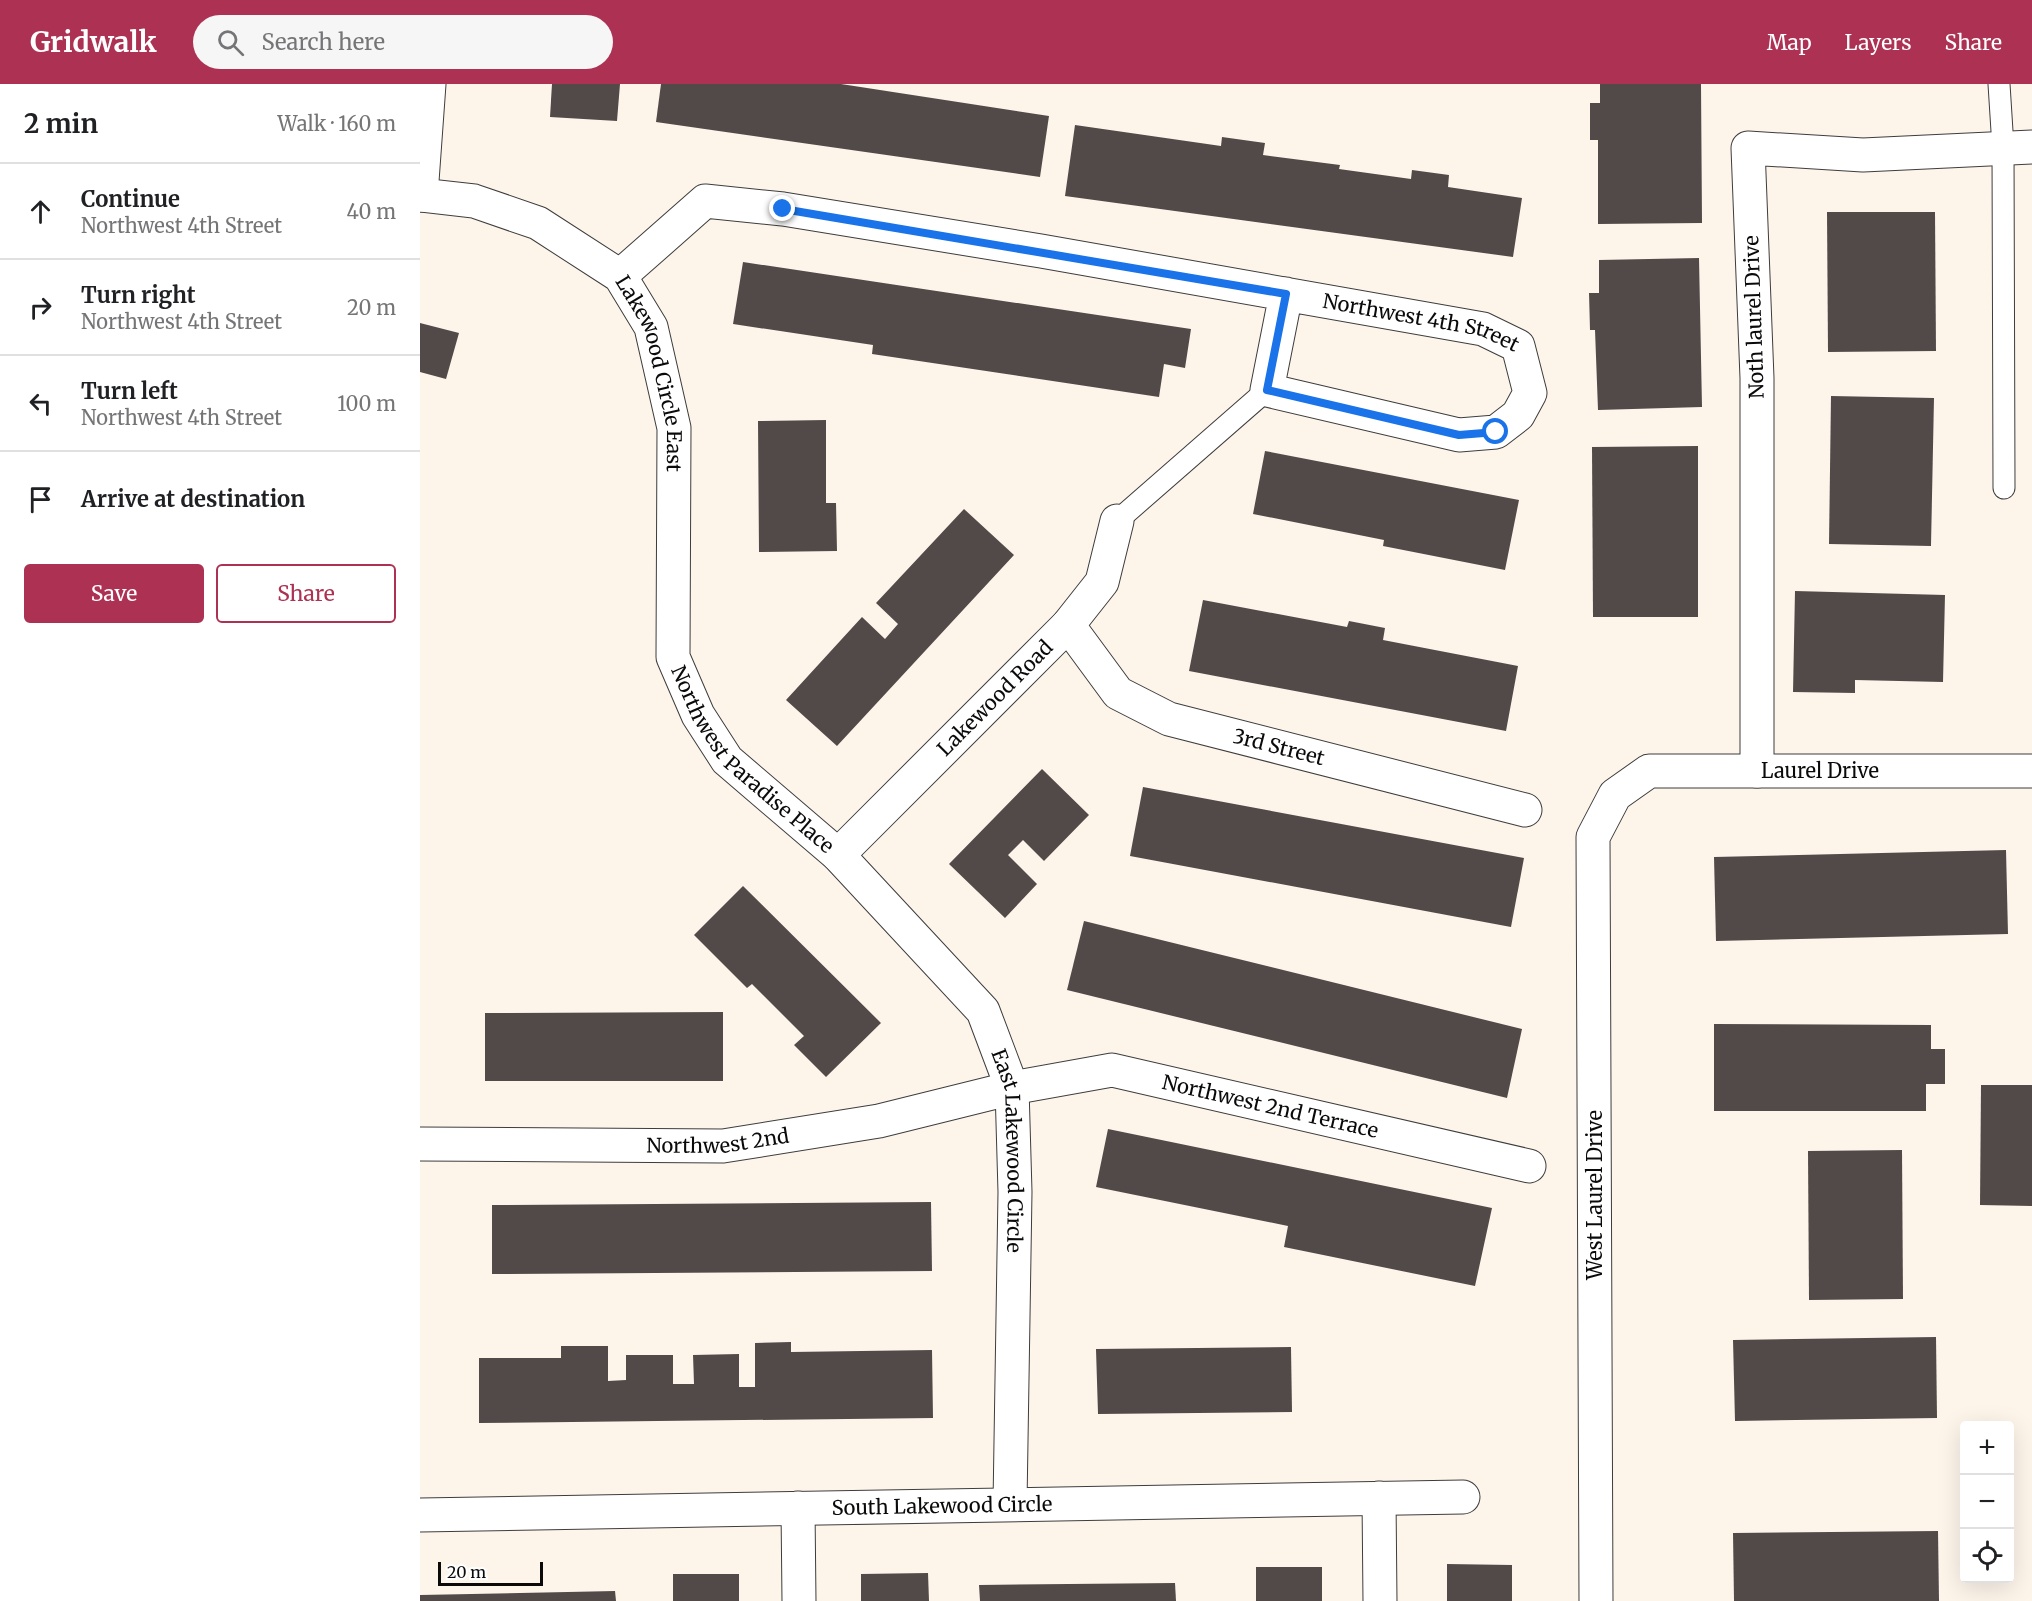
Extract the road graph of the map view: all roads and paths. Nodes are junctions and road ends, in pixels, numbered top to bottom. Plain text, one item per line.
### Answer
1 (429, 84) edge
2 (1999, 84) edge
3 (2018, 147) edge
4 (420, 195) edge
5 (620, 276) junction
6 (1286, 294) junction
7 (1267, 390) junction
8 (2004, 488) dead end
9 (1117, 521) joint
10 (1068, 625) junction
11 (673, 657) joint
12 (1758, 771) junction
13 (2032, 771) edge
14 (1615, 795) joint
15 (1526, 810) dead end
16 (838, 855) junction
17 (1012, 1088) junction
18 (420, 1144) edge
19 (1529, 1167) dead end
20 (1463, 1497) dead end
21 (1379, 1498) junction
22 (1010, 1504) junction
23 (798, 1508) junction
24 (420, 1515) edge
25 (799, 1601) edge
26 (1380, 1601) edge
27 (1596, 1601) edge

1 - 4 street
2 - 3 lane
3 - 8 lane
3 - 12 street, Noth laurel Drive
4 - 5 street, Lakewood Circle East
5 - 6 street, Northwest 4th Street
5 - 11 street, Lakewood Circle East
6 - 7 street
6 - 7 street, Northwest 4th Street
7 - 9 lane
9 - 10 street, Lakewood Road
10 - 15 street, 3rd Street
10 - 16 street, Lakewood Road
11 - 16 street, Northwest Paradise Place
12 - 13 street, Laurel Drive
12 - 14 street, Laurel Drive
14 - 27 street, West Laurel Drive
16 - 17 street, East Lakewood Circle
17 - 18 street, Northwest 2nd
17 - 19 street, Northwest 2nd Terrace
17 - 22 street, East Lakewood Circle
20 - 21 street, South Lakewood Circle
21 - 22 street, South Lakewood Circle
21 - 26 street
22 - 23 street, South Lakewood Circle
23 - 24 street, South Lakewood Circle
23 - 25 street

